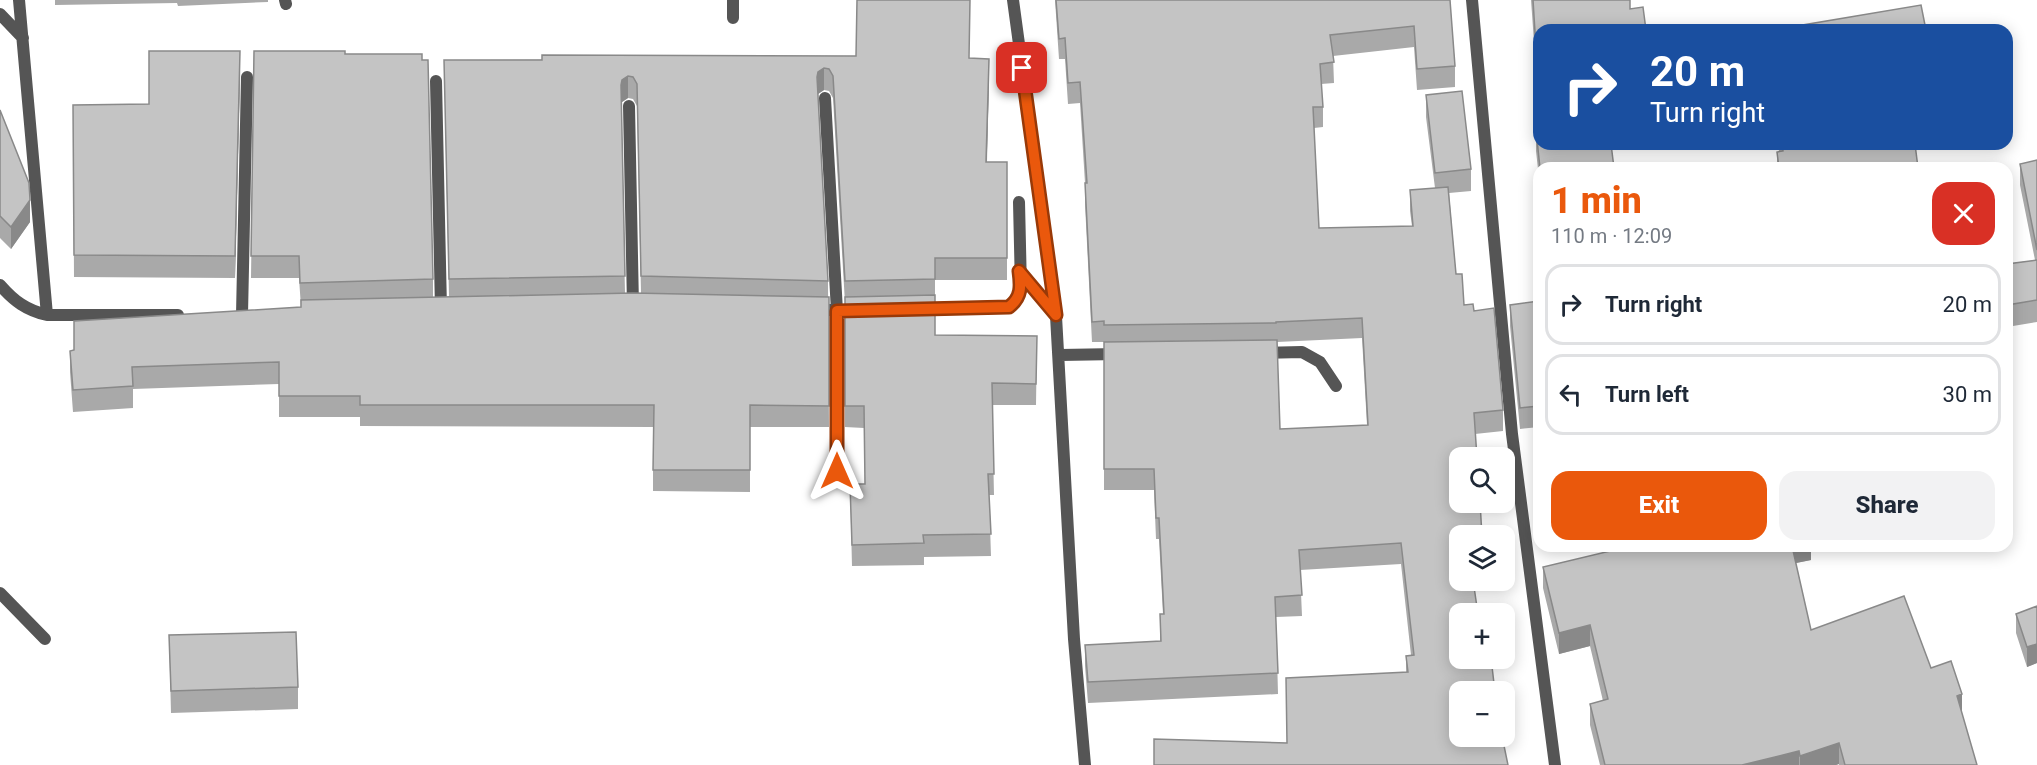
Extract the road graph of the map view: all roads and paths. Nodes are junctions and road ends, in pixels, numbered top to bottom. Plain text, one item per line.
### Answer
1 (19, 0) edge
2 (733, 0) edge
3 (1013, 0) edge
4 (1472, 0) edge
5 (0, 14) edge
6 (733, 18) dead end
7 (23, 38) junction
8 (247, 77) dead end
9 (436, 81) dead end
10 (825, 98) dead end
11 (629, 106) dead end
12 (1019, 202) dead end
13 (1019, 271) junction
14 (0, 285) edge
15 (633, 306) edge
16 (440, 309) edge
17 (906, 309) edge
18 (801, 310) edge
19 (871, 310) edge
20 (837, 311) junction
21 (47, 315) junction
22 (195, 315) edge
23 (242, 315) edge
24 (1056, 315) junction
25 (1244, 353) edge
26 (1129, 354) edge
27 (1060, 355) junction
28 (1336, 386) dead end
29 (837, 471) dead end
30 (0, 593) edge
31 (45, 639) dead end
32 (1085, 765) edge
33 (1555, 765) edge

1 - 7 street
2 - 6 street
3 - 24 street
4 - 33 street
5 - 7 street
7 - 21 street
8 - 23 street
9 - 16 street
10 - 20 street
11 - 15 street
12 - 13 street
13 - 17 street
13 - 24 street
14 - 21 street
18 - 20 street
19 - 20 street
20 - 29 street
21 - 22 street
24 - 27 street
25 - 28 street
26 - 27 street
27 - 32 street
30 - 31 street

